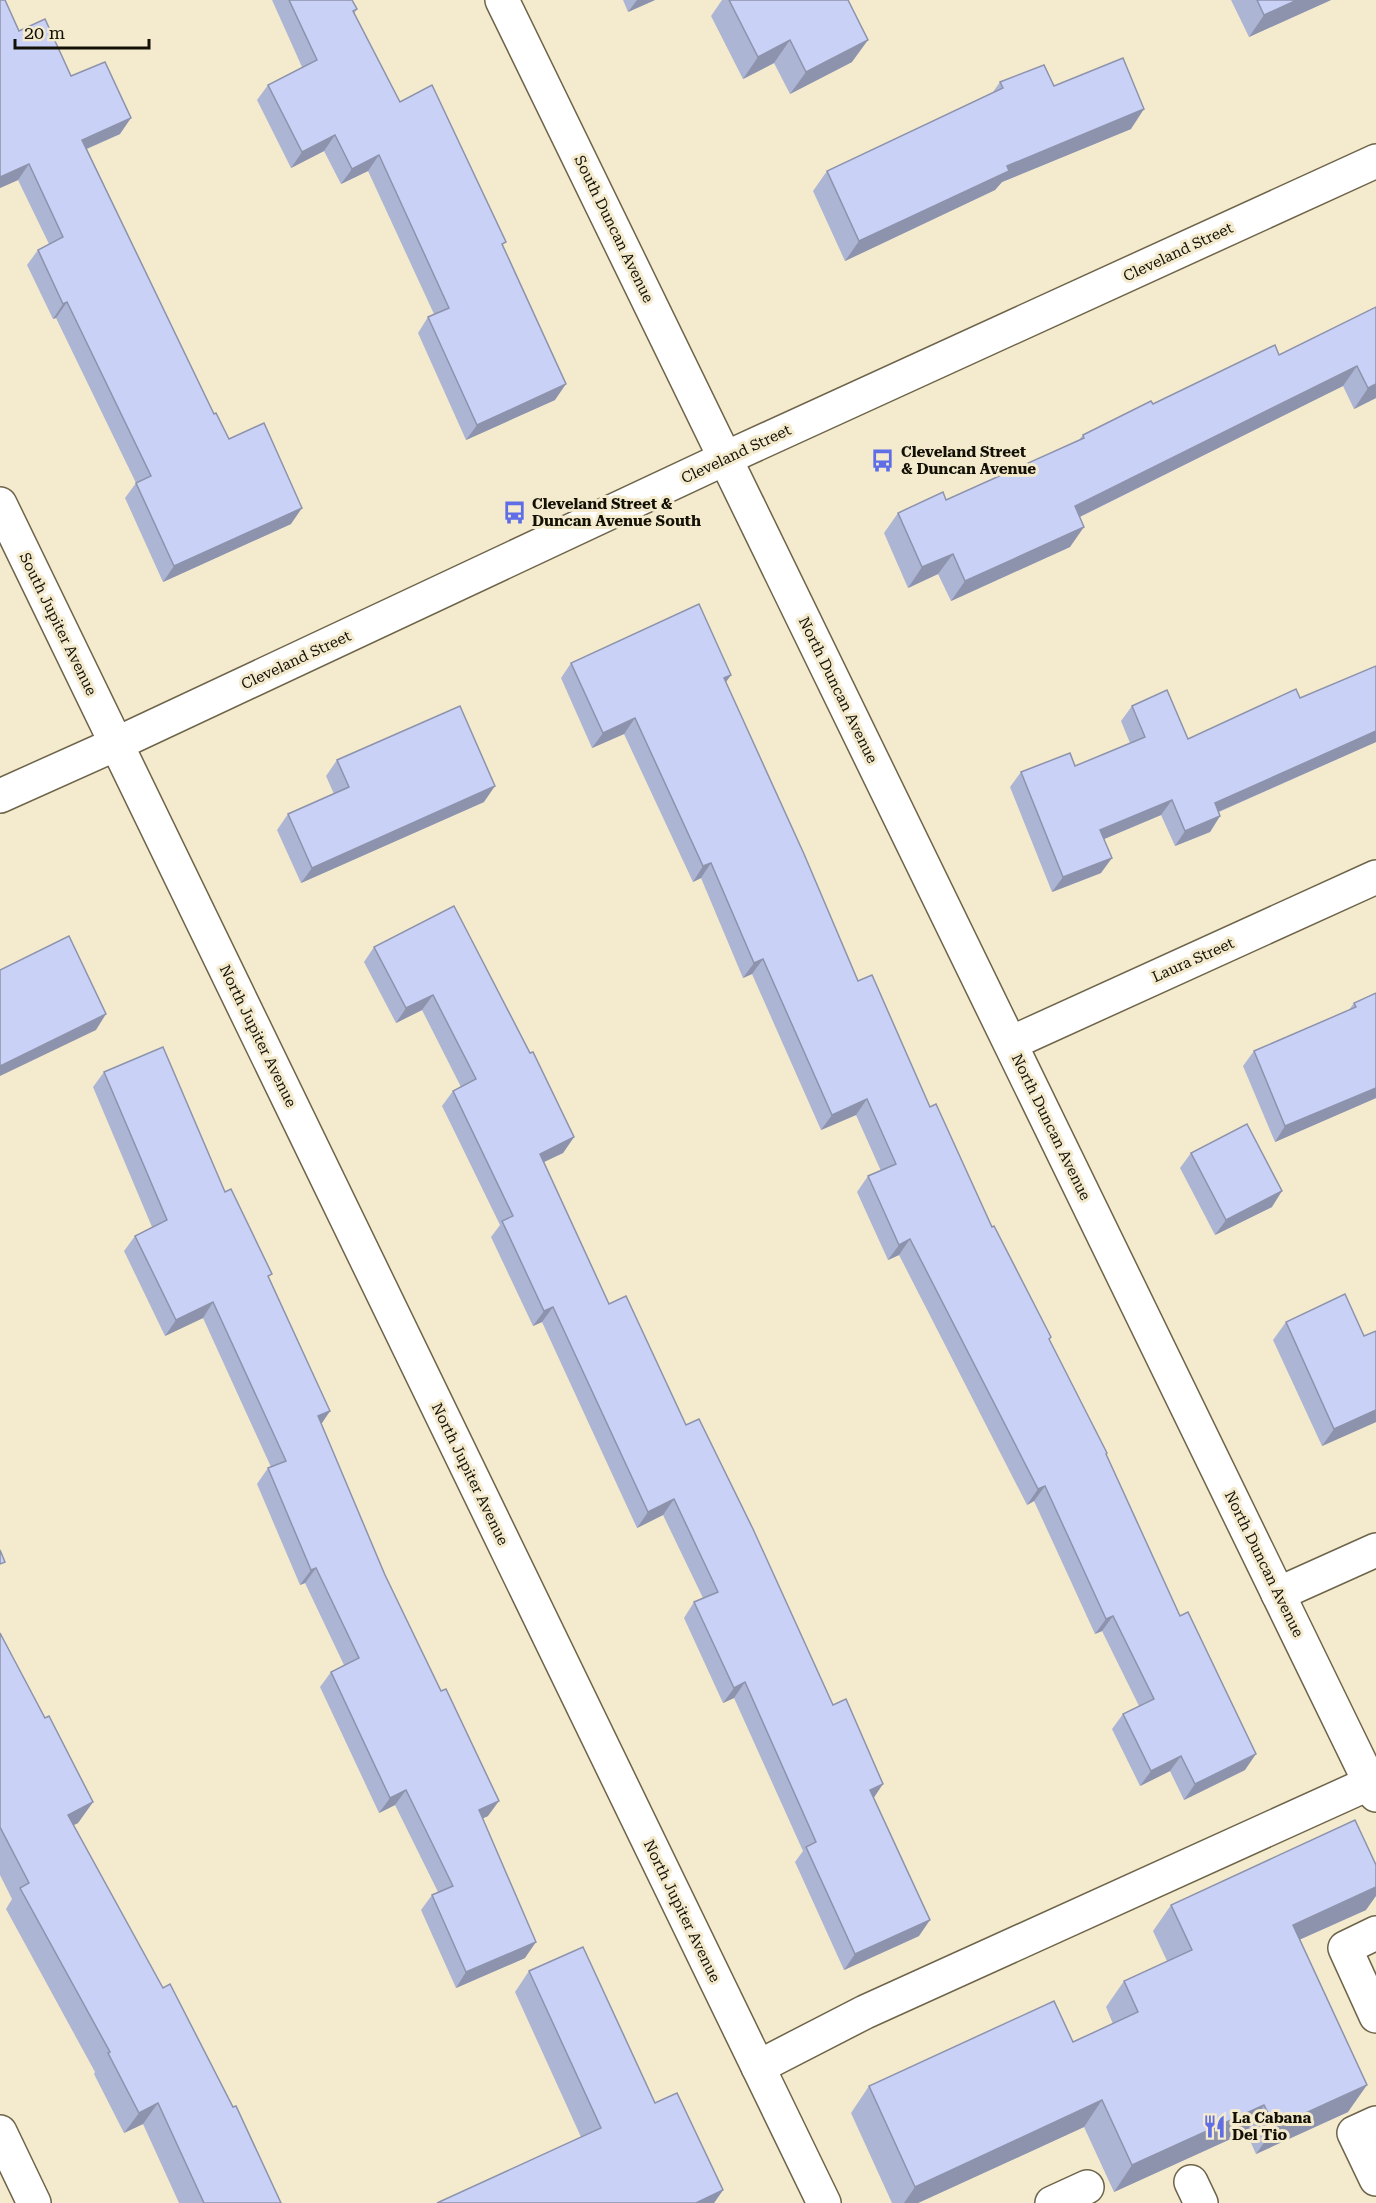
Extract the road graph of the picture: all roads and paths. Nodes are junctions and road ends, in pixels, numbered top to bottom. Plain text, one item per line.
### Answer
1 (502, 0) edge
2 (1376, 161) edge
3 (726, 458) junction
4 (0, 504) edge
5 (116, 744) junction
6 (0, 796) edge
7 (1376, 877) edge
8 (1011, 1043) junction
9 (1376, 1550) edge
10 (1278, 1594) junction
11 (1373, 1789) edge
12 (1376, 1933) edge
13 (1376, 2016) edge
14 (758, 2067) junction
15 (1376, 2123) edge
16 (0, 2132) edge
17 (1376, 2179) edge
18 (1087, 2187) dead end
19 (34, 2203) edge
20 (824, 2203) edge
21 (1052, 2203) edge

1 - 3 street, South Duncan Avenue
2 - 3 street, Cleveland Street
3 - 5 street, Cleveland Street
3 - 8 street, North Duncan Avenue
4 - 5 street, South Jupiter Avenue
5 - 6 street, Cleveland Street
5 - 14 street, North Jupiter Avenue
7 - 8 street, Laura Street
8 - 10 street, North Duncan Avenue
9 - 10 street
10 - 11 street, North Duncan Avenue
11 - 14 street
12 - 13 street
14 - 20 street, North Jupiter Avenue
15 - 17 street
16 - 19 street
18 - 21 street

